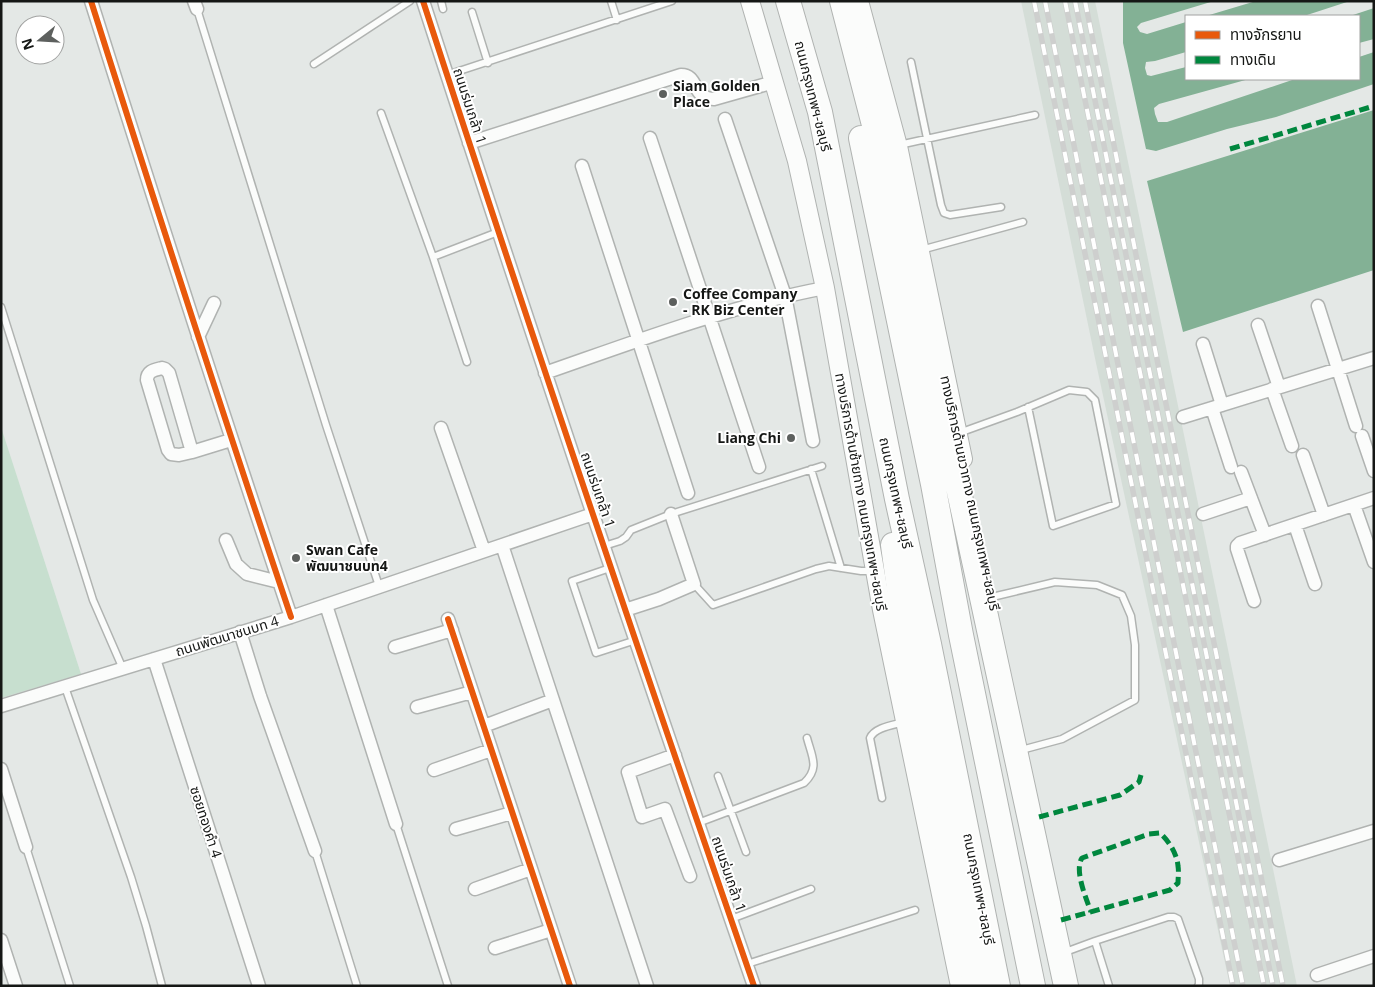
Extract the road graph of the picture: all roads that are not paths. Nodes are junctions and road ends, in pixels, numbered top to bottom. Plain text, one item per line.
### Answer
1 (91, 1) edge
2 (410, 1) edge
3 (423, 1) edge
4 (440, 1) edge
5 (611, 1) edge
6 (672, 1) edge
7 (750, 1) edge
8 (788, 1) edge
9 (825, 1) edge
10 (842, 1) edge
11 (859, 1) edge
12 (196, 5) edge
13 (443, 9) dead end
14 (472, 12) dead end
15 (617, 20) junction
16 (912, 62) dead end
17 (488, 63) junction
18 (314, 64) dead end
19 (447, 76) junction
20 (774, 82) junction
21 (381, 113) dead end
22 (1035, 115) dead end
23 (725, 119) dead end
24 (650, 138) dead end
25 (928, 139) junction
26 (469, 144) junction
27 (898, 146) junction
28 (582, 166) dead end
29 (1001, 207) dead end
30 (1023, 222) dead end
31 (498, 232) junction
32 (920, 250) junction
33 (432, 257) junction
34 (825, 288) junction
35 (785, 296) junction
36 (214, 303) dead end
37 (1318, 306) dead end
38 (1, 307) edge
39 (709, 317) junction
40 (1258, 325) dead end
41 (198, 336) junction
42 (639, 341) junction
43 (1204, 344) dead end
44 (1374, 358) edge
45 (467, 362) dead end
46 (1338, 369) junction
47 (545, 373) junction
48 (1275, 388) junction
49 (1217, 406) junction
50 (1028, 407) junction
51 (1183, 417) dead end
52 (441, 428) dead end
53 (958, 433) junction
54 (231, 440) junction
55 (812, 441) dead end
56 (1292, 446) dead end
57 (192, 452) junction
58 (1303, 455) dead end
59 (822, 466) dead end
60 (760, 467) dead end
61 (811, 469) junction
62 (1374, 471) edge
63 (933, 484) junction
64 (688, 493) dead end
65 (1251, 498) junction
66 (1374, 498) edge
67 (897, 499) junction
68 (1354, 505) junction
69 (593, 514) junction
70 (671, 514) junction
71 (1204, 514) dead end
72 (1324, 515) junction
73 (1295, 525) junction
74 (1265, 535) junction
75 (226, 540) dead end
76 (502, 545) junction
77 (604, 546) junction
78 (484, 551) junction
79 (1374, 562) edge
80 (610, 568) junction
81 (842, 568) junction
82 (876, 571) junction
83 (279, 582) junction
84 (694, 584) junction
85 (1315, 584) dead end
86 (379, 586) junction
87 (992, 597) junction
88 (1254, 601) dead end
89 (326, 604) junction
90 (625, 610) junction
91 (291, 617) junction
92 (240, 632) junction
93 (636, 640) junction
94 (395, 647) dead end
95 (154, 659) junction
96 (123, 669) junction
97 (65, 687) junction
98 (472, 692) junction
99 (553, 700) junction
100 (1, 706) edge
101 (417, 707) dead end
102 (905, 722) junction
103 (484, 726) junction
104 (807, 738) dead end
105 (1025, 749) junction
106 (491, 750) junction
107 (675, 755) junction
108 (1, 770) edge
109 (434, 770) dead end
110 (718, 776) dead end
111 (882, 798) dead end
112 (731, 811) junction
113 (512, 813) junction
114 (698, 823) junction
115 (396, 824) joint
116 (456, 828) dead end
117 (1374, 831) edge
118 (26, 847) joint
119 (315, 851) joint
120 (746, 852) dead end
121 (1279, 860) dead end
122 (531, 869) junction
123 (690, 876) dead end
124 (475, 889) dead end
125 (811, 890) dead end
126 (915, 910) dead end
127 (731, 919) junction
128 (551, 930) junction
129 (1, 940) edge
130 (1095, 941) junction
131 (495, 948) dead end
132 (1068, 951) junction
133 (1374, 956) edge
134 (747, 964) junction
135 (1317, 975) dead end
136 (16, 986) edge
137 (70, 986) edge
138 (162, 986) edge
139 (258, 986) edge
140 (357, 986) edge
141 (448, 986) edge
142 (570, 986) edge
143 (647, 986) edge
144 (754, 986) edge
145 (960, 986) edge
146 (976, 986) edge
147 (998, 986) edge
148 (1033, 986) edge
149 (1052, 986) edge
150 (1066, 986) edge
151 (1076, 986) edge
152 (1109, 986) edge
153 (1198, 986) edge

1 - 41 street
2 - 18 lane
3 - 19 street, ถนนร่มเกล้า 1
4 - 13 lane
5 - 15 lane
6 - 15 lane
7 - 20 main road, ทางบริการด้านซ้ายทาง ถนนกรุงเทพฯ-ชลบุรี
8 - 67 highway, ถนนกรุงเทพฯ-ชลบุรี
9 - 63 highway
10 - 150 highway
11 - 27 main road, ทางบริการด้านขวาทาง ถนนกรุงเทพฯ-ชลบุรี
12 - 86 lane
14 - 17 lane
15 - 17 lane
16 - 25 lane
17 - 19 lane
19 - 26 street, ถนนร่มเกล้า 1
20 - 26 street
20 - 34 main road, ทางบริการด้านซ้ายทาง ถนนกรุงเทพฯ-ชลบุรี
21 - 33 lane
22 - 25 lane
23 - 35 street
24 - 39 street
25 - 27 lane
25 - 29 lane
26 - 31 street, ถนนร่มเกล้า 1
27 - 32 main road, ทางบริการด้านขวาทาง ถนนกรุงเทพฯ-ชลบุรี
28 - 42 street
30 - 32 lane
31 - 33 lane
31 - 47 street, ถนนร่มเกล้า 1
32 - 53 main road, ทางบริการด้านขวาทาง ถนนกรุงเทพฯ-ชลบุรี
33 - 45 lane
34 - 35 street
34 - 82 main road, ทางบริการด้านซ้ายทาง ถนนกรุงเทพฯ-ชลบุรี
35 - 39 street
35 - 55 street
36 - 41 street
37 - 46 street
38 - 96 lane
39 - 42 street
39 - 60 street
40 - 48 street
41 - 54 street
42 - 47 street
42 - 64 street
43 - 49 street
44 - 46 street
46 - 48 street
46 - 62 street
47 - 69 street, ถนนร่มเกล้า 1
48 - 49 street
48 - 56 street
49 - 51 street
49 - 65 street
50 - 50 lane
50 - 53 lane
52 - 78 street
53 - 87 main road, ทางบริการด้านขวาทาง ถนนกรุงเทพฯ-ชลบุรี
54 - 57 street
54 - 83 street
57 - 57 street
58 - 72 street
59 - 61 lane
61 - 70 lane
61 - 81 lane
63 - 148 highway
63 - 149 highway
65 - 71 street
65 - 74 street
66 - 68 street
67 - 146 highway
67 - 147 highway, ถนนกรุงเทพฯ-ชลบุรี
68 - 72 street
68 - 79 street
69 - 76 street, ถนนพัฒนาชนบท 4
69 - 77 street, ถนนร่มเกล้า 1
70 - 77 lane
70 - 84 street
72 - 73 street
73 - 74 street
73 - 85 street
74 - 88 street
75 - 83 street
76 - 78 street, ถนนพัฒนาชนบท 4
76 - 99 street
77 - 80 street, ถนนร่มเกล้า 1
78 - 86 street, ถนนพัฒนาชนบท 4
80 - 90 street, ถนนร่มเกล้า 1
80 - 93 lane
81 - 82 lane
81 - 84 lane
82 - 102 main road, ทางบริการด้านซ้ายทาง ถนนกรุงเทพฯ-ชลบุรี
83 - 91 street
84 - 90 street
86 - 89 street, ถนนพัฒนาชนบท 4
87 - 105 main road, ทางบริการด้านขวาทาง ถนนกรุงเทพฯ-ชลบุรี
87 - 105 lane
89 - 91 street, ถนนพัฒนาชนบท 4
89 - 115 street
90 - 93 street, ถนนร่มเกล้า 1
91 - 92 street, ถนนพัฒนาชนบท 4
92 - 95 street, ถนนพัฒนาชนบท 4
92 - 119 street
93 - 107 street, ถนนร่มเกล้า 1
94 - 98 street
95 - 96 street, ถนนพัฒนาชนบท 4
95 - 139 street, ซอยทองคำ 4
96 - 97 street, ถนนพัฒนาชนบท 4
97 - 100 street, ถนนพัฒนาชนบท 4
97 - 138 lane
98 - 101 street
98 - 103 street
99 - 103 street
99 - 143 street
102 - 111 lane
102 - 145 main road, ทางบริการด้านซ้ายทาง ถนนกรุงเทพฯ-ชลบุรี
103 - 106 street
104 - 112 lane
105 - 132 main road, ทางบริการด้านขวาทาง ถนนกรุงเทพฯ-ชลบุรี
106 - 109 street
106 - 113 street
107 - 114 street, ถนนร่มเกล้า 1
107 - 123 street
108 - 118 street
110 - 112 lane
112 - 114 lane
112 - 120 lane
113 - 116 street
113 - 122 street
114 - 127 street, ถนนร่มเกล้า 1
115 - 141 lane
117 - 121 street
118 - 137 lane
119 - 140 lane
122 - 124 street
122 - 128 street
125 - 127 lane
126 - 134 lane
127 - 134 street, ถนนร่มเกล้า 1
128 - 131 street
128 - 142 street
129 - 136 street
130 - 132 lane
130 - 152 lane
130 - 153 lane
132 - 151 main road, ทางบริการด้านขวาทาง ถนนกรุงเทพฯ-ชลบุรี
133 - 135 street
134 - 144 street, ถนนร่มเกล้า 1

